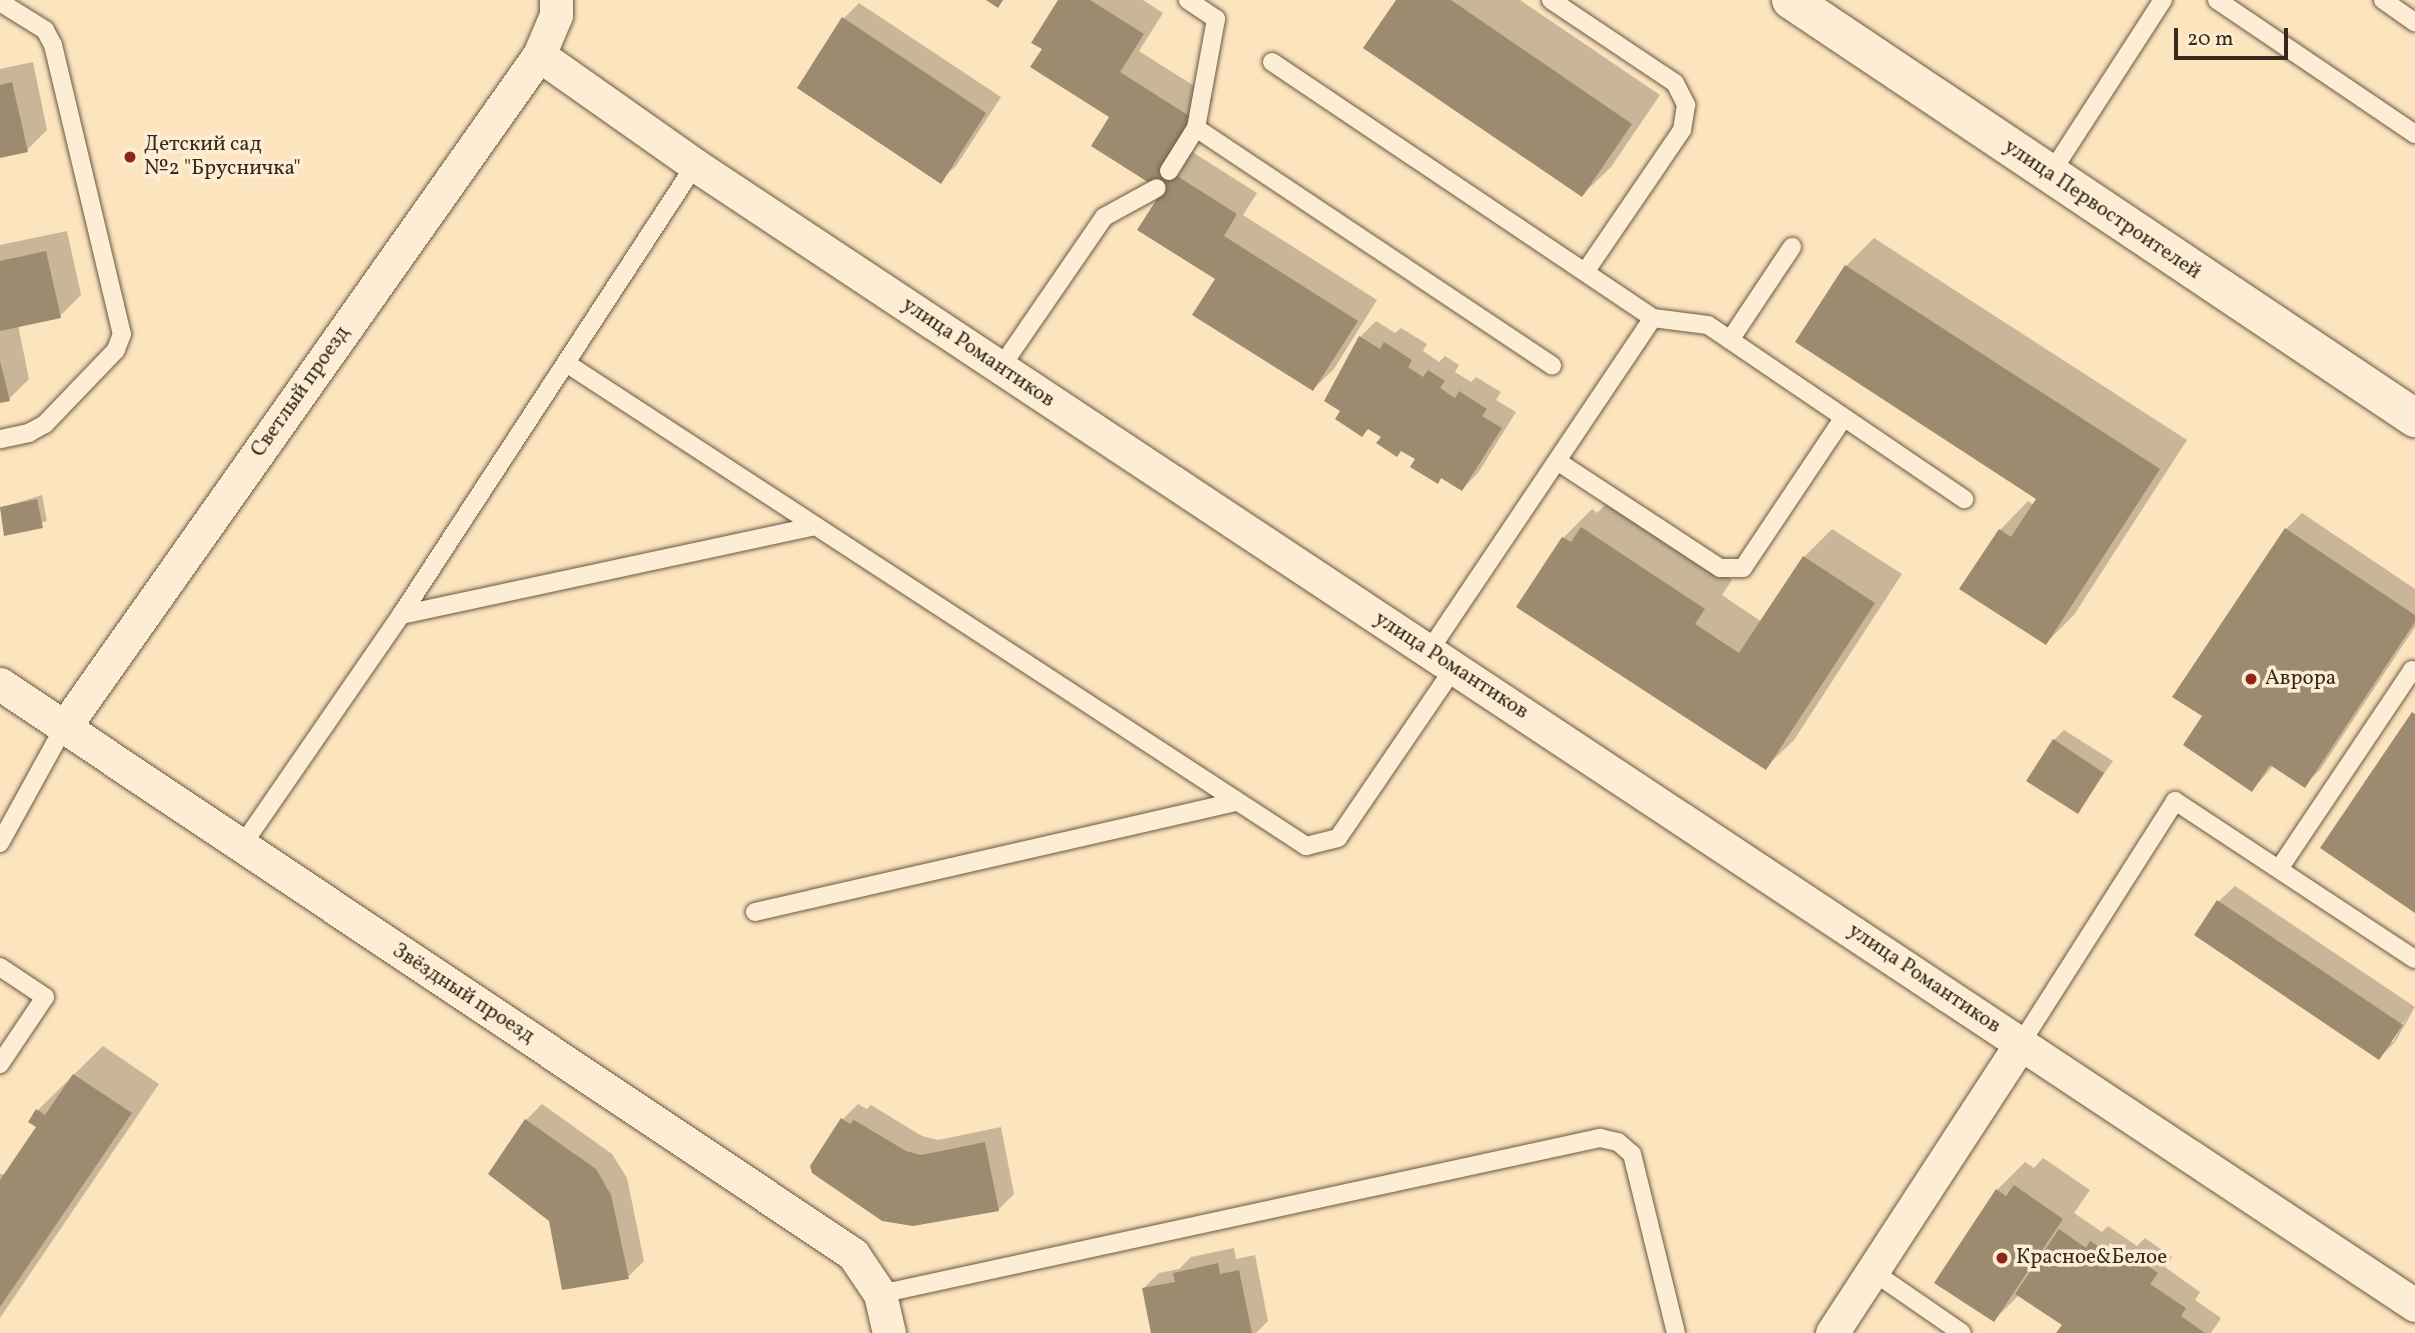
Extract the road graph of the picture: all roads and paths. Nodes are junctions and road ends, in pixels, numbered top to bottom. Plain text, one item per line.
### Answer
1 (556, 0) edge
2 (1188, 0) edge
3 (1551, 0) edge
4 (1791, 0) edge
5 (2163, 0) edge
6 (2217, 0) edge
7 (2383, 0) edge
8 (0, 2) edge
9 (2415, 22) edge
10 (539, 55) junction
11 (1272, 62) dead end
12 (1196, 128) junction
13 (2415, 134) edge
14 (695, 165) junction
15 (1169, 171) dead end
16 (2049, 176) junction
17 (1157, 188) dead end
18 (1793, 247) dead end
19 (1585, 272) junction
20 (1653, 318) junction
21 (1730, 340) junction
22 (566, 363) junction
23 (1552, 365) dead end
24 (1001, 368) junction
25 (2415, 418) edge
26 (1842, 420) junction
27 (0, 439) edge
28 (1557, 461) junction
29 (1964, 499) dead end
30 (812, 527) junction
31 (401, 615) junction
32 (1441, 659) junction
33 (2415, 673) edge
34 (0, 684) edge
35 (63, 729) junction
36 (1234, 803) junction
37 (0, 843) edge
38 (242, 847) junction
39 (2279, 869) junction
40 (755, 912) dead end
41 (2415, 959) edge
42 (0, 967) edge
43 (2021, 1043) junction
44 (0, 1064) edge
45 (1872, 1271) junction
46 (880, 1294) junction
47 (2415, 1305) edge
48 (889, 1333) edge
49 (1676, 1333) edge
50 (1832, 1333) edge
51 (1962, 1333) edge

1 - 10 street
2 - 12 lane
3 - 19 lane
4 - 16 street, улица Первостроителей
5 - 16 lane
6 - 13 lane
7 - 9 lane
8 - 27 lane
10 - 14 street, улица Романтиков
10 - 35 street, Светлый проезд
11 - 19 lane
12 - 15 lane
12 - 23 lane
14 - 22 lane
14 - 24 street, улица Романтиков
16 - 25 street, улица Первостроителей
17 - 24 lane
18 - 21 lane
19 - 20 lane
20 - 21 lane
20 - 28 lane
21 - 26 lane
22 - 30 lane
22 - 31 lane
24 - 32 street, улица Романтиков
26 - 28 lane
26 - 29 lane
28 - 32 lane
30 - 31 lane
30 - 36 lane
31 - 38 lane
32 - 36 lane
32 - 43 street, улица Романтиков
33 - 39 lane
34 - 35 street, Звёздный проезд
35 - 37 lane
35 - 38 street, Звёздный проезд
36 - 40 lane
38 - 46 street, Звёздный проезд
39 - 41 lane
39 - 43 lane
42 - 44 lane
43 - 45 street
43 - 47 street, улица Романтиков
45 - 50 street
45 - 51 lane
46 - 48 street, Звёздный проезд
46 - 49 lane

